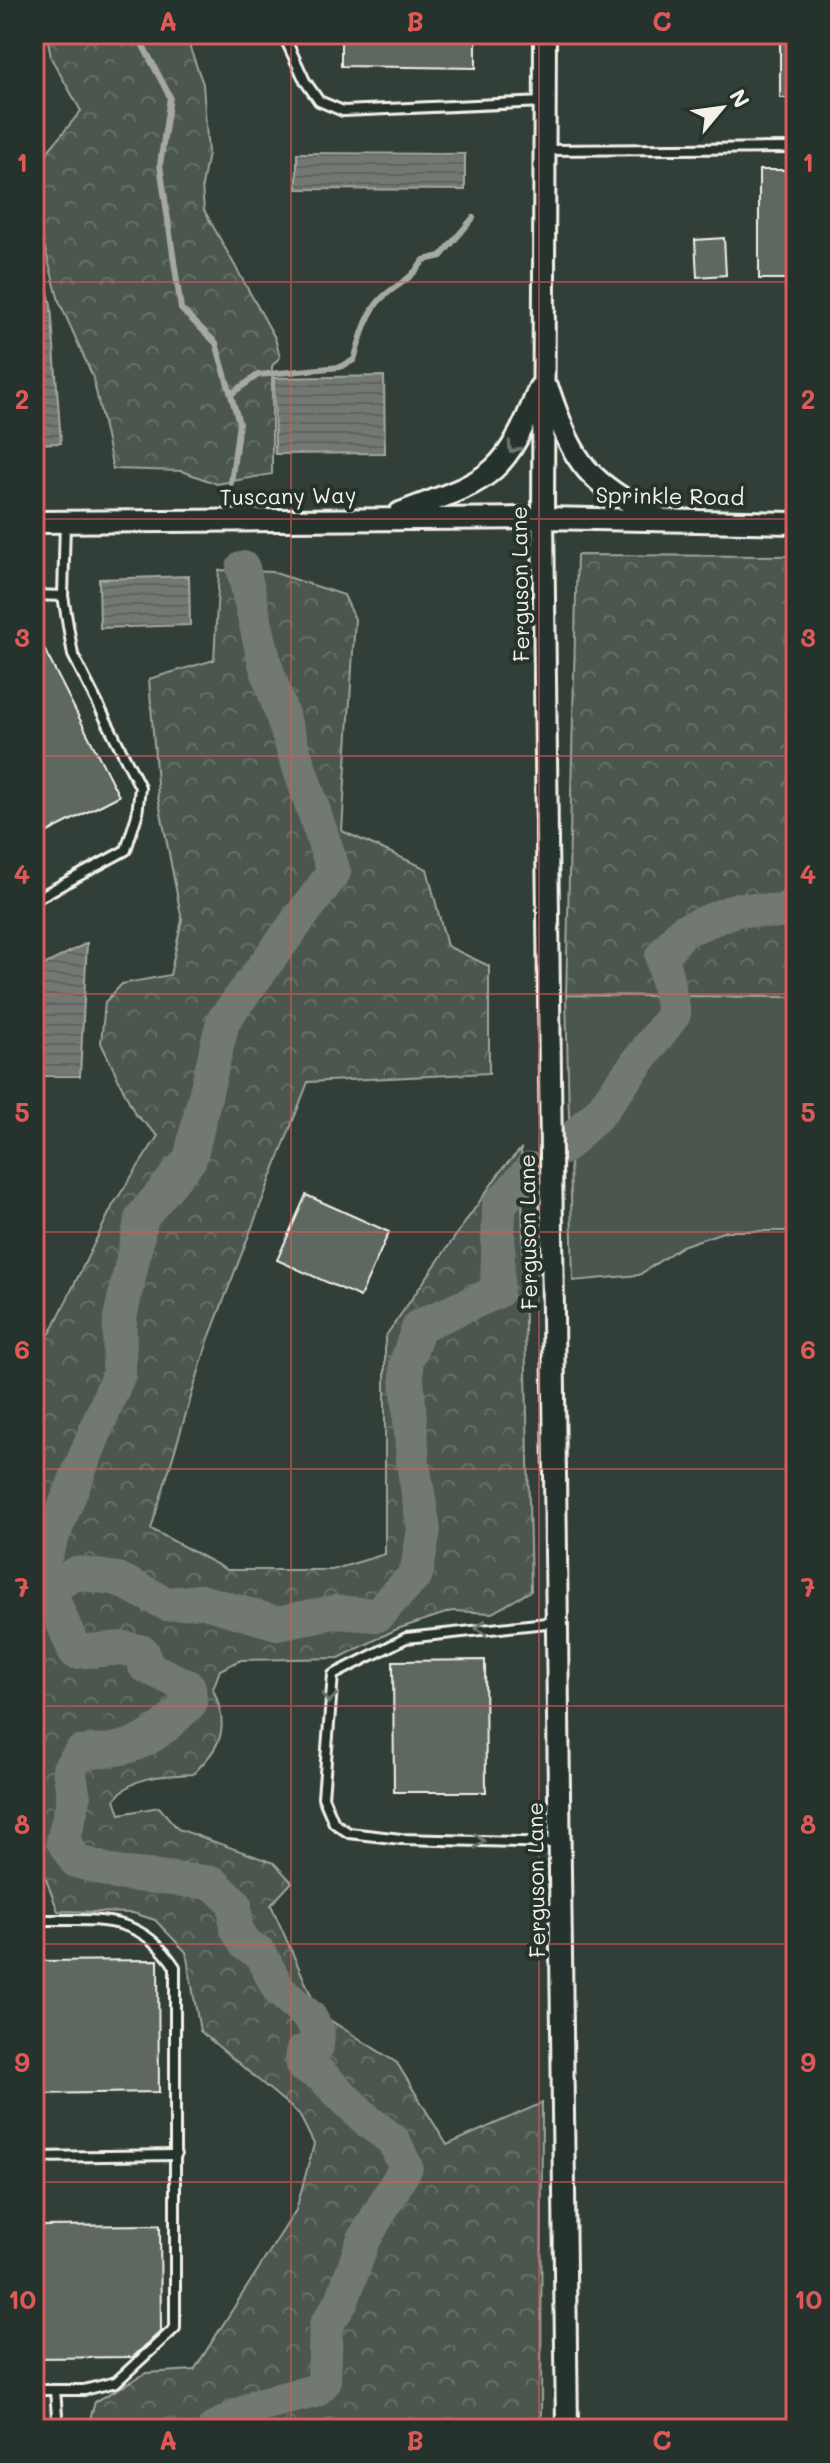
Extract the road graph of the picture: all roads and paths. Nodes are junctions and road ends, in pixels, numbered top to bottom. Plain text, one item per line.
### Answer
1 (283, 34) edge
2 (545, 34) edge
3 (545, 102) junction
4 (796, 148) edge
5 (544, 150) junction
6 (544, 376) junction
7 (543, 518) junction
8 (386, 519) junction
9 (663, 520) junction
10 (34, 522) edge
11 (65, 522) junction
12 (796, 523) edge
13 (34, 595) edge
14 (63, 596) junction
15 (34, 900) edge
16 (557, 1622) junction
17 (560, 1843) junction
18 (34, 1882) edge
19 (35, 1920) edge
20 (176, 2155) junction
21 (34, 2157) edge
22 (34, 2390) edge
23 (55, 2390) junction
24 (58, 2429) edge
25 (567, 2429) edge

1 - 3 lane
2 - 3 street, Ferguson Lane
3 - 5 street, Ferguson Lane
4 - 5 lane
5 - 6 street, Ferguson Lane
6 - 7 street, Ferguson Lane
6 -> 8 street
6 - 9 street
7 - 8 street, Tuscany Way
7 - 9 street, Sprinkle Road
7 - 16 street, Ferguson Lane
8 - 11 street, Tuscany Way
9 - 12 street, Sprinkle Road
10 - 11 street, Tuscany Way
11 - 14 lane
13 - 14 lane
14 - 15 lane
16 - 17 street, Ferguson Lane
16 -> 17 lane
17 - 25 street, Ferguson Lane
18 - 19 lane
19 - 20 lane
20 - 21 lane
20 - 23 lane
22 - 23 lane
23 - 24 lane

